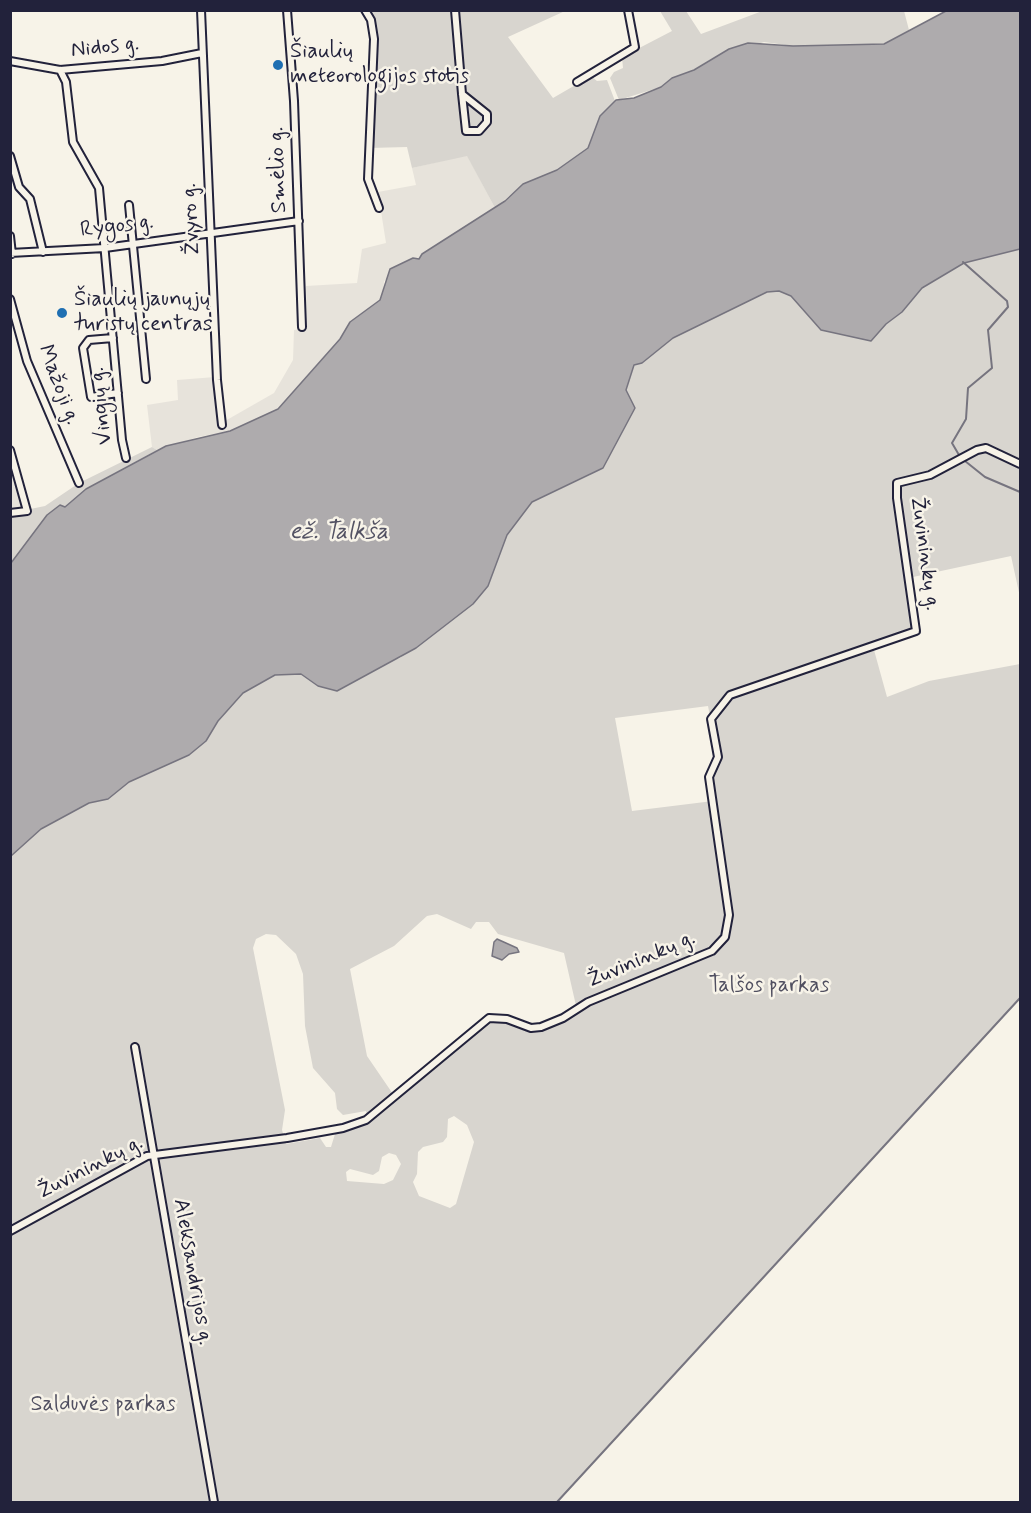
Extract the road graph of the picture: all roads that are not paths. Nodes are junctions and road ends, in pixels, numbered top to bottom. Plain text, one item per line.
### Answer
1 (201, 10) edge
2 (287, 10) edge
3 (365, 10) edge
4 (455, 10) edge
5 (628, 10) edge
6 (202, 53) junction
7 (10, 61) edge
8 (60, 70) junction
9 (577, 82) dead end
10 (462, 94) junction
11 (10, 156) edge
12 (129, 205) dead end
13 (379, 208) dead end
14 (299, 221) junction
15 (210, 233) junction
16 (10, 236) edge
17 (133, 244) junction
18 (105, 248) junction
19 (43, 252) junction
20 (11, 254) edge
21 (10, 299) edge
22 (302, 327) dead end
23 (112, 338) junction
24 (146, 379) dead end
25 (118, 393) junction
26 (222, 425) dead end
27 (10, 450) edge
28 (126, 458) dead end
29 (1020, 464) edge
30 (78, 483) dead end
31 (10, 513) edge
32 (135, 1047) dead end
33 (154, 1154) junction
34 (10, 1230) edge
35 (214, 1503) edge

1 - 6 street, Žvyro g.
2 - 14 street, Smėlio g.
3 - 13 street
4 - 10 street
5 - 9 street
6 - 8 street, Nidos g.
6 - 15 street, Žvyro g.
7 - 8 street, Nidos g.
8 - 18 street, Vingių g.
10 - 10 street
11 - 19 street
12 - 17 street
14 - 15 street, Rygos g.
14 - 22 street, Smėlio g.
15 - 17 street, Rygos g.
15 - 26 street, Žvyro g.
16 - 20 street
17 - 18 street, Rygos g.
17 - 24 street
18 - 19 street, Rygos g.
18 - 23 street, Vingių g.
19 - 20 street, Rygos g.
21 - 30 street, Mažoji g.
23 - 25 street, Vingių g.
23 - 25 street
25 - 28 street, Vingių g.
27 - 31 street
29 - 33 street, Žuvininkų g.
32 - 33 street, Aleksandrijos g.
33 - 34 street, Žuvininkų g.
33 - 35 street, Aleksandrijos g.

